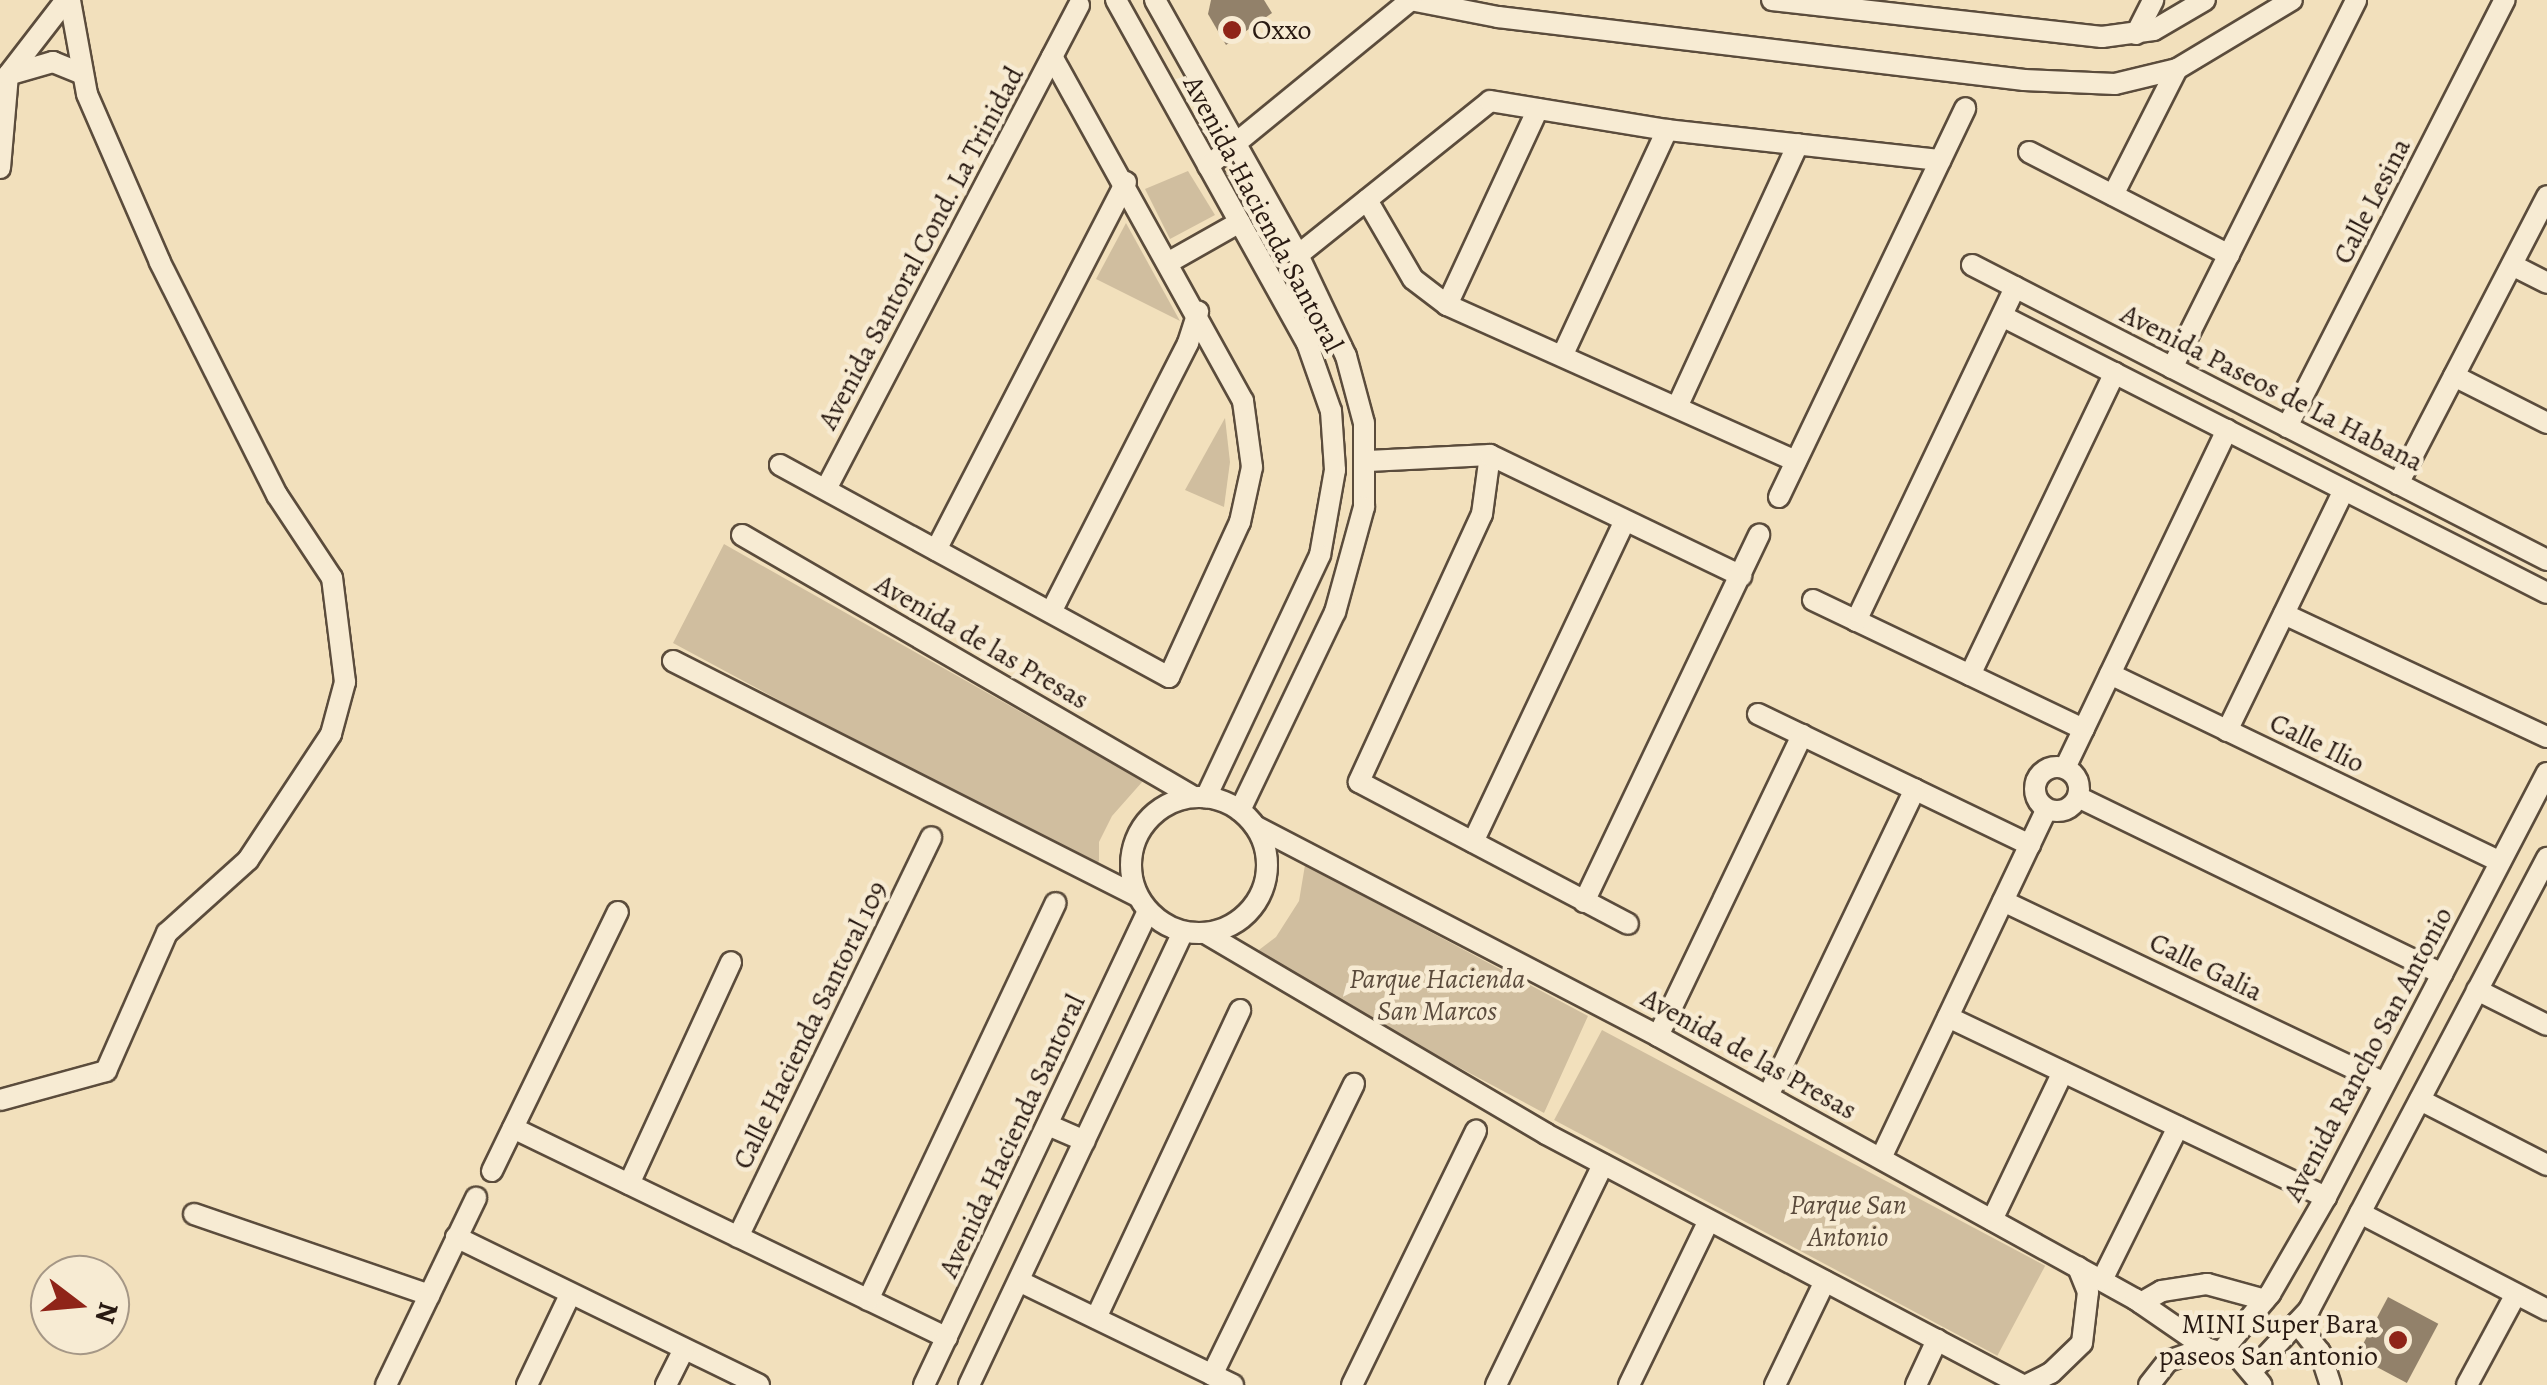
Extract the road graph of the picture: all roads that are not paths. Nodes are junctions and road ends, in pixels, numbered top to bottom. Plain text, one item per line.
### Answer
1 (68, 0) edge
2 (1116, 0) edge
3 (1156, 0) edge
4 (1411, 0) edge
5 (1772, 0) edge
6 (2153, 0) edge
7 (2205, 0) edge
8 (2292, 0) edge
9 (2356, 0) edge
10 (2505, 0) edge
11 (1079, 5) dead end
12 (2136, 34) junction
13 (1052, 56) junction
14 (2177, 69) junction
15 (83, 74) junction
16 (8, 75) junction
17 (1965, 108) dead end
18 (1538, 109) junction
19 (1667, 130) junction
20 (1235, 144) junction
21 (1798, 144) junction
22 (2029, 152) dead end
23 (1940, 160) junction
24 (1208, 166) junction
25 (0, 168) edge
26 (1126, 182) junction
27 (2113, 195) junction
28 (2547, 196) edge
29 (1367, 200) junction
30 (1240, 222) junction
31 (1298, 255) junction
32 (2228, 256) junction
33 (1171, 261) junction
34 (1972, 265) dead end
35 (2512, 265) junction
36 (2547, 283) edge
37 (2015, 287) junction
38 (1447, 305) junction
39 (1198, 312) junction
40 (2002, 316) junction
41 (1564, 352) junction
42 (2172, 368) junction
43 (2115, 373) junction
44 (2454, 376) junction
45 (1678, 405) junction
46 (2547, 423) edge
47 (2287, 427) junction
48 (2227, 430) junction
49 (1490, 456) junction
50 (1796, 461) junction
51 (1368, 462) junction
52 (780, 465) dead end
53 (2398, 484) junction
54 (826, 488) junction
55 (2344, 490) junction
56 (1779, 497) dead end
57 (1624, 521) junction
58 (742, 535) dead end
59 (1760, 536) dead end
60 (936, 550) junction
61 (2547, 560) edge
62 (1741, 576) junction
63 (2547, 593) edge
64 (1813, 600) dead end
65 (1051, 612) junction
66 (2284, 614) junction
67 (1856, 621) junction
68 (673, 661) dead end
69 (2110, 674) junction
70 (1970, 675) junction
71 (1758, 714) dead end
72 (2084, 728) junction
73 (2227, 730) junction
74 (1802, 735) junction
75 (2547, 737) edge
76 (2065, 768) junction
77 (2547, 773) edge
78 (1915, 790) junction
79 (1200, 797) junction
80 (2078, 797) junction
81 (2047, 809) junction
82 (1248, 818) junction
83 (931, 837) dead end
84 (1474, 842) junction
85 (2030, 845) junction
86 (2547, 858) edge
87 (2500, 862) junction
88 (2542, 881) edge
89 (2003, 901) junction
90 (1584, 902) junction
91 (1056, 903) dead end
92 (1142, 903) junction
93 (618, 912) dead end
94 (1628, 924) dead end
95 (1194, 933) junction
96 (731, 962) dead end
97 (2442, 974) junction
98 (2477, 990) junction
99 (1240, 1010) dead end
100 (1948, 1017) junction
101 (2547, 1025) edge
102 (1658, 1036) junction
103 (2063, 1072) junction
104 (2385, 1083) junction
105 (1354, 1084) dead end
106 (1768, 1096) junction
107 (0, 1100) edge
108 (2420, 1100) junction
109 (1048, 1125) junction
110 (2178, 1127) junction
111 (513, 1128) junction
112 (1476, 1131) dead end
113 (1085, 1141) junction
114 (1881, 1158) junction
115 (1603, 1164) junction
116 (2547, 1165) edge
117 (492, 1171) dead end
118 (629, 1184) junction
119 (2326, 1197) junction
120 (476, 1198) dead end
121 (194, 1214) dead end
122 (2360, 1214) junction
123 (1709, 1220) junction
124 (1992, 1220) junction
125 (738, 1237) junction
126 (456, 1238) junction
127 (2078, 1267) junction
128 (2102, 1280) junction
129 (1019, 1281) junction
130 (1825, 1282) junction
131 (429, 1294) junction
132 (2516, 1294) junction
133 (570, 1295) junction
134 (868, 1300) junction
135 (2265, 1300) junction
136 (2141, 1302) junction
137 (2547, 1310) edge
138 (1096, 1318) junction
139 (2297, 1323) junction
140 (947, 1338) junction
141 (1937, 1340) junction
142 (684, 1349) junction
143 (2214, 1350) junction
144 (1212, 1375) junction
145 (2262, 1380) edge
146 (386, 1385) edge
147 (527, 1385) edge
148 (666, 1385) edge
149 (760, 1385) edge
150 (924, 1385) edge
151 (969, 1385) edge
152 (1233, 1385) edge
153 (1352, 1385) edge
154 (1496, 1385) edge
155 (1629, 1385) edge
156 (1775, 1385) edge
157 (1916, 1385) edge
158 (2025, 1385) edge
159 (2148, 1385) edge
160 (2331, 1385) edge
161 (2467, 1385) edge

1 - 15 street
1 - 16 street
2 - 24 street, Avenida Hacienda Santoral
3 - 20 street, Avenida Hacienda Santoral
4 - 14 street
4 - 20 street
5 - 12 street
6 - 12 street
7 - 12 street
8 - 14 street
9 - 32 street
10 - 47 street, Calle Lesina
11 - 13 street
13 - 26 street, Avenida Santoral Cond. La Trinidad
13 - 54 street, Avenida Santoral Cond. La Trinidad
14 - 27 street
15 - 16 street
15 - 107 street
16 - 25 street
17 - 23 street
18 - 19 street
18 - 29 street
18 - 38 street
19 - 21 street
19 - 41 street
20 - 24 street
20 - 31 street, Avenida Hacienda Santoral
21 - 23 street
21 - 45 street
22 - 27 street
23 - 50 street
24 - 30 street, Avenida Hacienda Santoral
26 - 33 street, Avenida Santoral Cond. La Trinidad
26 - 60 street
27 - 32 street
28 - 35 street
29 - 31 street
29 - 38 street
30 - 33 street
30 - 79 street, Avenida Hacienda Santoral
31 - 51 street, Avenida Hacienda Santoral
32 - 42 street
33 - 39 street, Avenida Santoral Cond. La Trinidad
34 - 37 street, Avenida Paseos de La Habana
35 - 36 street
35 - 44 street
37 - 40 street
37 - 42 street, Avenida Paseos de La Habana
38 - 41 street
39 - 65 street
39 - 65 street, Avenida Santoral Cond. La Trinidad
40 - 43 street, Avenida Paseos de La Habana
40 - 67 street
41 - 45 street
42 - 47 street, Avenida Paseos de La Habana
43 - 48 street, Avenida Paseos de La Habana
43 - 70 street
44 - 46 street
44 - 53 street
45 - 50 street
47 - 53 street, Avenida Paseos de La Habana
48 - 55 street, Avenida Paseos de La Habana
48 - 69 street
49 - 51 street
49 - 57 street
49 - 84 street
50 - 56 street
51 - 82 street, Avenida Hacienda Santoral
52 - 54 street, Avenida Santoral Cond. La Trinidad
53 - 61 street, Avenida Paseos de La Habana
54 - 60 street, Avenida Santoral Cond. La Trinidad
55 - 63 street, Avenida Paseos de La Habana
55 - 66 street
57 - 62 street
57 - 84 street
58 - 79 street, Avenida de las Presas
59 - 62 street
60 - 65 street, Avenida Santoral Cond. La Trinidad
62 - 90 street
64 - 67 street
66 - 73 street
66 - 75 street
67 - 70 street
68 - 92 street
69 - 72 street
69 - 73 street, Calle Ilio
70 - 72 street
71 - 74 street
72 - 76 street
73 - 87 street, Calle Ilio
74 - 78 street
74 - 102 street
76 - 80 street
76 - 81 street
77 - 87 street, Avenida Rancho San Antonio
78 - 85 street
78 - 106 street
79 - 82 street
79 - 92 street
80 - 81 street
80 - 97 street
81 - 85 street
82 - 95 street
82 - 102 street, Avenida de las Presas
83 - 125 street, Calle Hacienda Santoral 109
84 - 90 street
85 - 89 street
86 - 88 street
87 - 97 street, Avenida Rancho San Antonio
88 - 98 street
89 - 100 street
89 - 104 street, Calle Galia
90 - 94 street
91 - 134 street
92 - 95 street
92 - 109 street, Avenida Hacienda Santoral
93 - 111 street
95 - 113 street
95 - 115 street
96 - 118 street
97 - 104 street, Avenida Rancho San Antonio
98 - 101 street
98 - 108 street
99 - 138 street
100 - 103 street
100 - 114 street
102 - 106 street, Avenida de las Presas
103 - 110 street
103 - 124 street
104 - 119 street, Avenida Rancho San Antonio
105 - 144 street
106 - 114 street, Avenida de las Presas
108 - 116 street
108 - 122 street
109 - 113 street
109 - 140 street, Avenida Hacienda Santoral
110 - 119 street
110 - 128 street
111 - 117 street
111 - 118 street
112 - 153 street
113 - 129 street
114 - 124 street, Avenida de las Presas
115 - 123 street
115 - 154 street
118 - 125 street
119 - 135 street, Avenida Rancho San Antonio
120 - 126 street
121 - 131 street
122 - 132 street
122 - 139 street
123 - 130 street
123 - 155 street
124 - 127 street, Avenida de las Presas
125 - 134 street
126 - 131 street
126 - 133 street
127 - 128 street, Avenida de las Presas
127 - 158 street
128 - 136 street, Avenida de las Presas
129 - 138 street
129 - 151 street
130 - 141 street
130 - 156 street
131 - 146 street
132 - 137 street
132 - 161 street
133 - 142 street
133 - 147 street
134 - 140 street
135 - 136 street
135 - 143 street, Avenida Rancho San Antonio
136 - 143 street, Avenida de las Presas
138 - 144 street
139 - 145 street
139 - 160 street
140 - 150 street, Avenida Hacienda Santoral
141 - 157 street
141 - 158 street
142 - 148 street
142 - 149 street
143 - 145 street, Avenida de las Presas
143 - 159 street
144 - 152 street

